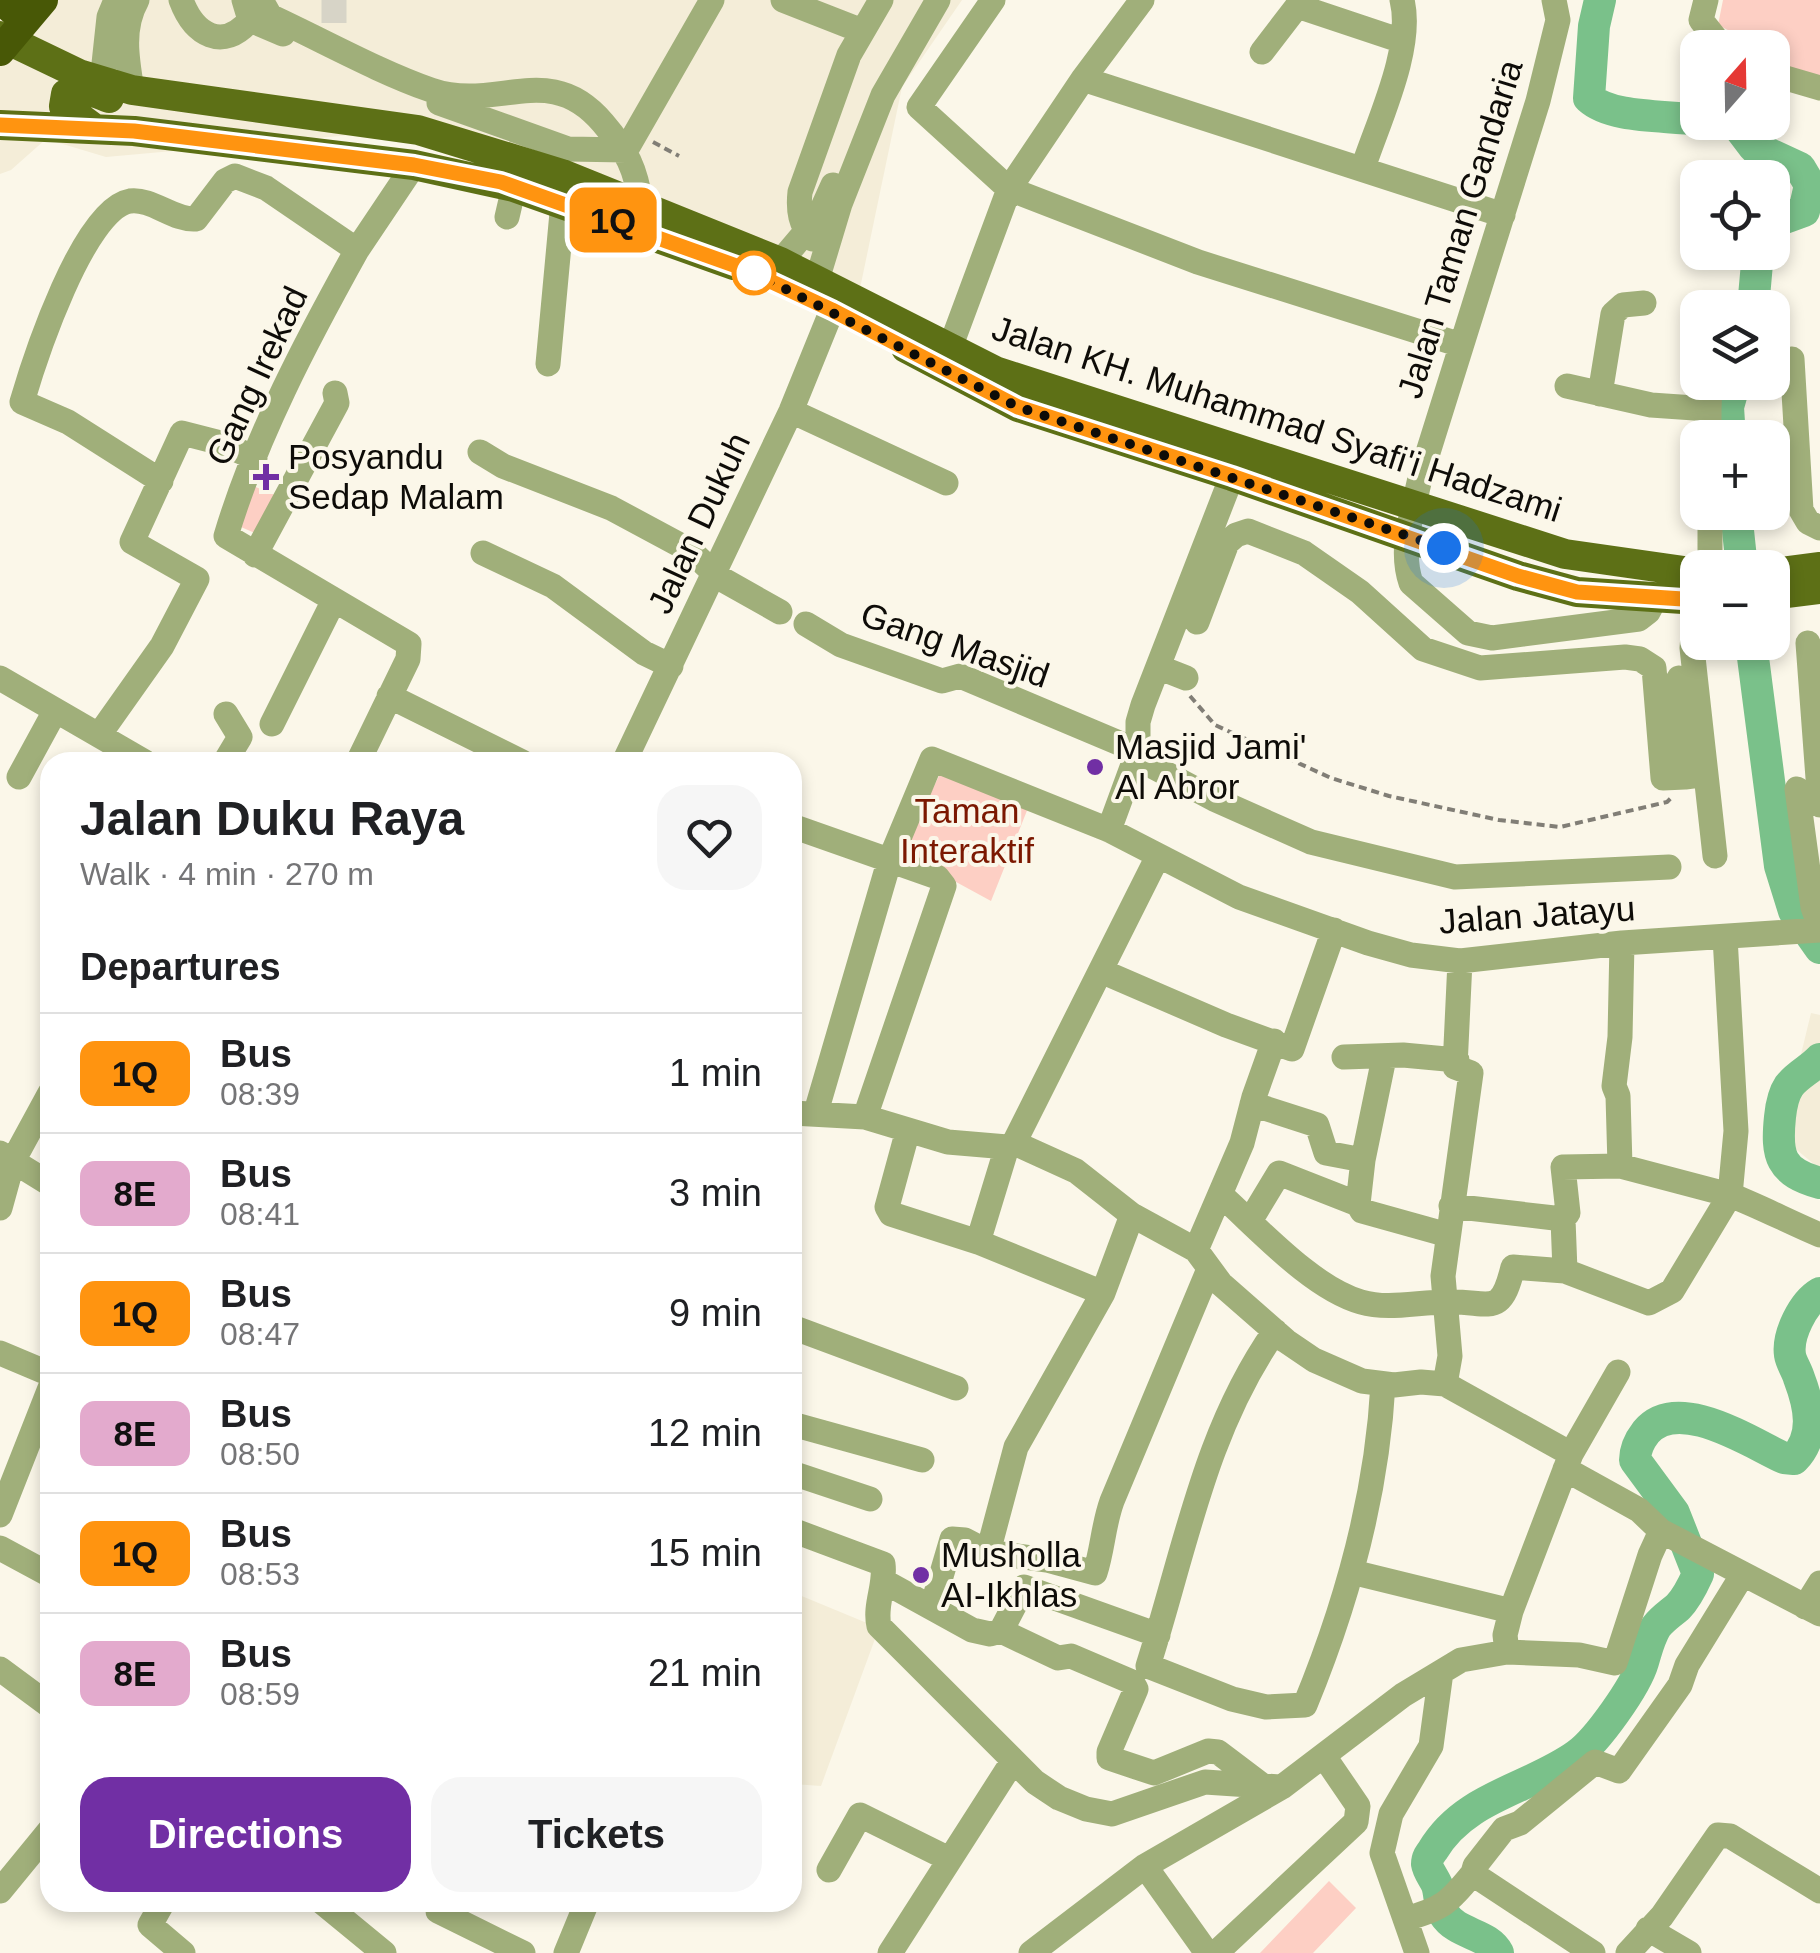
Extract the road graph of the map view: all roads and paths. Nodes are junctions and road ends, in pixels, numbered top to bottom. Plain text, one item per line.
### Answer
1 (1, 0) edge
2 (116, 0) edge
3 (137, 0) edge
4 (180, 0) edge
5 (712, 0) edge
6 (783, 0) edge
7 (880, 0) edge
8 (923, 0) edge
9 (938, 0) edge
10 (993, 0) edge
11 (1142, 0) edge
12 (1402, 0) edge
13 (1554, 0) edge
14 (1706, 0) edge
15 (1299, 3) edge
16 (38, 6) edge
17 (252, 7) edge
18 (1709, 30) edge
19 (862, 32) junction
20 (1402, 41) junction
21 (3, 42) edge
22 (1262, 52) dead end
23 (1083, 78) junction
24 (1790, 79) edge
25 (132, 88) junction
26 (1820, 88) edge
27 (0, 125) edge
28 (95, 129) junction
29 (631, 141) junction
30 (680, 156) dead end
31 (414, 165) junction
32 (1363, 168) junction
33 (507, 175) junction
34 (1009, 189) junction
35 (562, 202) junction
36 (641, 206) junction
37 (1504, 216) junction
38 (507, 217) dead end
39 (806, 231) junction
40 (358, 250) junction
41 (780, 262) junction
42 (822, 267) junction
43 (1644, 302) dead end
44 (832, 310) junction
45 (1461, 344) junction
46 (950, 348) junction
47 (1792, 358) dead end
48 (548, 364) dead end
49 (1566, 386) dead end
50 (335, 393) dead end
51 (1600, 394) junction
52 (1709, 400) edge
53 (1709, 410) junction
54 (791, 412) junction
55 (1709, 420) edge
56 (480, 452) dead end
57 (255, 458) junction
58 (1232, 476) junction
59 (161, 481) junction
60 (946, 484) dead end
61 (1414, 505) junction
62 (1820, 528) edge
63 (1407, 545) junction
64 (483, 553) dead end
65 (255, 555) junction
66 (1820, 568) edge
67 (712, 571) junction
68 (1790, 571) edge
69 (1680, 586) edge
70 (1820, 590) edge
71 (1680, 593) edge
72 (1790, 593) edge
73 (1656, 597) junction
74 (1428, 599) junction
75 (333, 602) junction
76 (780, 612) dead end
77 (1389, 620) junction
78 (1197, 622) dead end
79 (806, 624) dead end
80 (1808, 643) dead end
81 (1677, 648) dead end
82 (1692, 660) edge
83 (671, 666) junction
84 (1170, 672) junction
85 (0, 678) edge
86 (389, 696) junction
87 (55, 711) junction
88 (226, 714) dead end
89 (272, 724) dead end
90 (100, 735) junction
91 (128, 752) edge
92 (231, 752) edge
93 (363, 752) edge
94 (502, 752) edge
95 (629, 752) edge
96 (1137, 754) junction
97 (1694, 776) junction
98 (20, 777) dead end
99 (1797, 790) dead end
100 (1820, 805) edge
101 (802, 830) edge
102 (1108, 830) junction
103 (1158, 856) junction
104 (1715, 856) dead end
105 (889, 862) junction
106 (1669, 868) dead end
107 (1812, 929) edge
108 (1334, 930) junction
109 (1725, 936) junction
110 (1622, 943) junction
111 (1460, 961) junction
112 (1101, 971) junction
113 (1283, 1045) junction
114 (1344, 1058) dead end
115 (1384, 1058) junction
116 (1457, 1060) junction
117 (1252, 1104) junction
118 (40, 1108) edge
119 (804, 1113) edge
120 (865, 1117) junction
121 (908, 1130) junction
122 (1011, 1145) junction
123 (7, 1157) edge
124 (1363, 1160) junction
125 (1620, 1166) junction
126 (40, 1178) edge
127 (1221, 1195) junction
128 (1730, 1195) junction
129 (1358, 1204) junction
130 (1450, 1206) junction
131 (0, 1208) edge
132 (1132, 1215) junction
133 (1563, 1220) junction
134 (1250, 1221) junction
135 (1448, 1235) junction
136 (1820, 1235) edge
137 (978, 1242) junction
138 (1203, 1260) junction
139 (1565, 1270) junction
140 (1102, 1293) junction
141 (1446, 1302) junction
142 (802, 1330) edge
143 (1276, 1331) junction
144 (0, 1353) edge
145 (40, 1370) edge
146 (1618, 1372) dead end
147 (1383, 1384) junction
148 (1445, 1384) junction
149 (956, 1388) dead end
150 (40, 1413) edge
151 (802, 1427) edge
152 (922, 1460) dead end
153 (1568, 1462) junction
154 (802, 1477) edge
155 (870, 1499) dead end
156 (0, 1515) edge
157 (802, 1534) edge
158 (1679, 1540) junction
159 (0, 1548) edge
160 (988, 1552) junction
161 (40, 1570) edge
162 (1352, 1572) junction
163 (1743, 1574) junction
164 (885, 1582) junction
165 (1820, 1583) edge
166 (932, 1606) junction
167 (1812, 1610) edge
168 (1511, 1611) junction
169 (1001, 1632) junction
170 (1158, 1635) junction
171 (1507, 1652) junction
172 (0, 1669) edge
173 (1441, 1672) junction
174 (40, 1699) edge
175 (1013, 1761) junction
176 (1330, 1765) dead end
177 (1272, 1786) junction
178 (40, 1842) edge
179 (948, 1859) junction
180 (1145, 1866) junction
181 (829, 1870) dead end
182 (1473, 1873) junction
183 (0, 1891) edge
184 (1820, 1891) edge
185 (156, 1912) edge
186 (334, 1912) edge
187 (446, 1912) edge
188 (583, 1912) edge
189 (1405, 1919) junction
190 (1648, 1929) junction
191 (183, 1953) edge
192 (384, 1953) edge
193 (523, 1953) edge
194 (566, 1953) edge
195 (890, 1953) edge
196 (1031, 1953) edge
197 (1207, 1953) edge
198 (1216, 1953) edge
199 (1417, 1953) edge
200 (1593, 1953) edge
201 (1628, 1953) edge
202 (1689, 1953) edge

1 - 16 highway
2 - 25 street
3 - 25 street
4 - 17 street
5 - 29 street
6 - 19 street
7 - 19 street
8 - 39 street
9 - 42 street
10 - 34 street
11 - 23 street
12 - 20 street
13 - 37 street, Jalan Taman Gandaria
14 - 18 street
15 - 20 street
15 - 22 street
16 - 21 highway
17 - 29 street
17 - 29 street
19 - 39 street
20 - 32 street
21 - 25 main road
23 - 32 street
23 - 34 street
24 - 26 street
25 - 28 main road
25 - 33 main road, Jalan KH. Muhammad Syafi'i Hadzami
27 - 28 main road, Jalan KH. Muhammad Syafi'i Hadzami
28 - 31 main road, Jalan KH. Muhammad Syafi'i Hadzami
29 - 30 path
29 - 36 street
31 - 33 main road, Jalan KH. Muhammad Syafi'i Hadzami
31 - 40 street, Gang Irekad
32 - 37 street
33 - 35 main road, Jalan KH. Muhammad Syafi'i Hadzami
33 - 36 main road, Jalan KH. Muhammad Syafi'i Hadzami
33 - 38 street
34 - 45 street
34 - 46 street
35 - 44 main road, Jalan KH. Muhammad Syafi'i Hadzami
35 - 48 street
36 - 41 main road, Jalan KH. Muhammad Syafi'i Hadzami
37 - 45 street, Jalan Taman Gandaria
39 - 41 street
39 - 42 street
40 - 57 street, Gang Irekad
40 - 59 street
41 - 42 main road, Jalan KH. Muhammad Syafi'i Hadzami
42 - 46 main road, Jalan KH. Muhammad Syafi'i Hadzami
43 - 51 street
44 - 54 street, Jalan Dukuh
44 - 58 main road, Jalan KH. Muhammad Syafi'i Hadzami
45 - 61 street, Jalan Taman Gandaria
46 - 61 main road, Jalan KH. Muhammad Syafi'i Hadzami
47 - 62 street
49 - 51 street
50 - 65 street
51 - 53 street
52 - 53 street
53 - 55 street
54 - 60 street
54 - 67 street, Jalan Dukuh
56 - 67 street
57 - 59 street
57 - 65 street, Gang Irekad
58 - 63 main road, Jalan KH. Muhammad Syafi'i Hadzami
58 - 84 street
59 - 90 street
61 - 63 street, Jalan Taman Gandaria
61 - 69 main road, Jalan KH. Muhammad Syafi'i Hadzami
63 - 73 main road, Jalan KH. Muhammad Syafi'i Hadzami
63 - 74 street
64 - 83 street
65 - 75 street
66 - 68 main road
67 - 76 street
67 - 83 street, Jalan Dukuh
70 - 72 main road
71 - 73 main road, Jalan KH. Muhammad Syafi'i Hadzami
73 - 74 street
74 - 77 street
75 - 86 street
75 - 89 street
77 - 78 street
77 - 97 street
79 - 96 street, Gang Masjid
80 - 100 street
81 - 97 street
82 - 97 street
83 - 95 street, Jalan Dukuh
84 - 96 street
84 - 97 path
85 - 87 street
86 - 93 street
86 - 94 street
87 - 90 street
87 - 98 street
88 - 92 street
90 - 91 street
96 - 102 street
96 - 106 street, Gang Masjid
97 - 104 street
99 - 107 street
101 - 105 street
102 - 103 street, Jalan Jatayu
102 - 105 street, Jalan Jatayu
103 - 108 street, Jalan Jatayu
103 - 112 street
105 - 119 street
105 - 120 street
107 - 109 street, Jalan Jatayu
108 - 111 street, Jalan Jatayu
108 - 113 street
109 - 110 street, Jalan Jatayu
109 - 128 street
110 - 111 street, Jalan Jatayu
110 - 125 street
111 - 116 street
112 - 113 street
112 - 122 street
113 - 117 street
114 - 115 street
115 - 116 street
115 - 124 street
116 - 130 street
117 - 124 street
117 - 127 street
118 - 123 street
119 - 120 street
120 - 121 street
121 - 122 street
121 - 137 street
122 - 132 street
122 - 137 street
123 - 126 street
123 - 131 street
124 - 129 street
125 - 128 street
125 - 133 street
127 - 134 street
127 - 138 street
128 - 136 street
128 - 139 street
129 - 134 street
129 - 135 street
130 - 133 street
130 - 135 street
132 - 138 street
132 - 140 street
133 - 139 street
134 - 141 street
135 - 141 street
137 - 140 street
138 - 143 street
138 - 160 street
139 - 141 street
140 - 160 street
141 - 148 street
142 - 149 street
143 - 147 street
143 - 170 street
144 - 145 street
146 - 153 street
147 - 148 street
147 - 162 street
148 - 153 street
150 - 156 street
151 - 152 street
153 - 158 street
153 - 168 street
154 - 155 street
157 - 164 street
158 - 163 street
158 - 171 street
159 - 161 street
160 - 166 street
162 - 168 street
162 - 170 street
163 - 167 street
163 - 182 street
164 - 166 street
164 - 175 street
165 - 167 street
166 - 169 street
168 - 171 street
169 - 170 street
169 - 177 street
171 - 173 street
172 - 174 street
173 - 177 street
173 - 189 street
175 - 177 street
175 - 179 street
176 - 198 street
177 - 180 street
178 - 183 street
179 - 181 street
179 - 195 street
180 - 196 street
180 - 197 street
182 - 189 street
182 - 200 street
184 - 190 street
185 - 191 street
186 - 192 street
187 - 193 street
188 - 194 street
189 - 199 street
190 - 201 street
190 - 202 street

